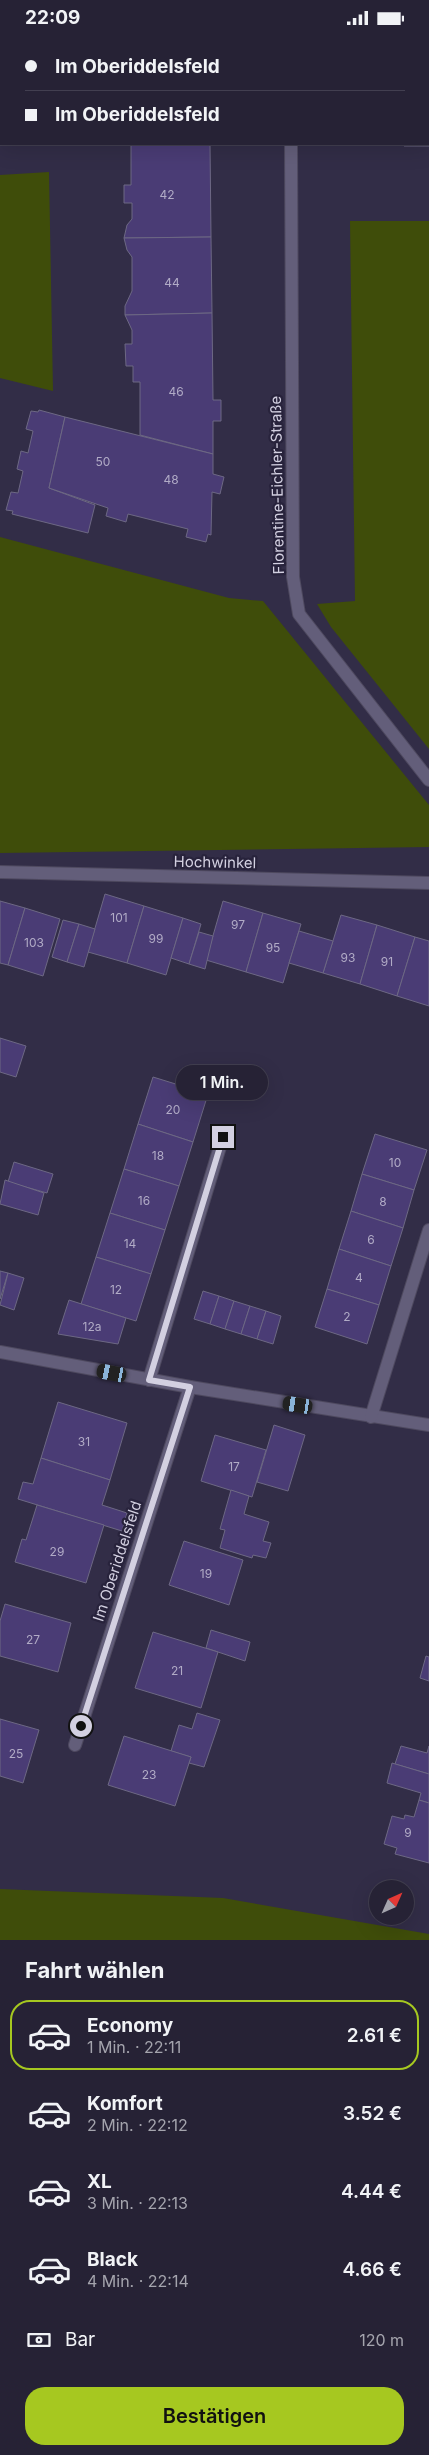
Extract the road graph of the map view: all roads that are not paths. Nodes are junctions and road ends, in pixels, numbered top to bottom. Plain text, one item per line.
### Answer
1 (291, 145) edge
2 (429, 780) edge
3 (0, 873) edge
4 (429, 883) edge
5 (223, 1137) dead end
6 (429, 1230) edge
7 (0, 1352) edge
8 (149, 1380) junction
9 (190, 1387) junction
10 (371, 1417) junction
11 (429, 1425) edge
12 (75, 1745) dead end

1 - 2 street, Florentine-Eichler-Straße
3 - 4 street, Hochwinkel
5 - 8 street
6 - 10 street
7 - 8 street
8 - 9 street
9 - 10 street
9 - 12 street, Im Oberiddelsfeld
10 - 11 street

